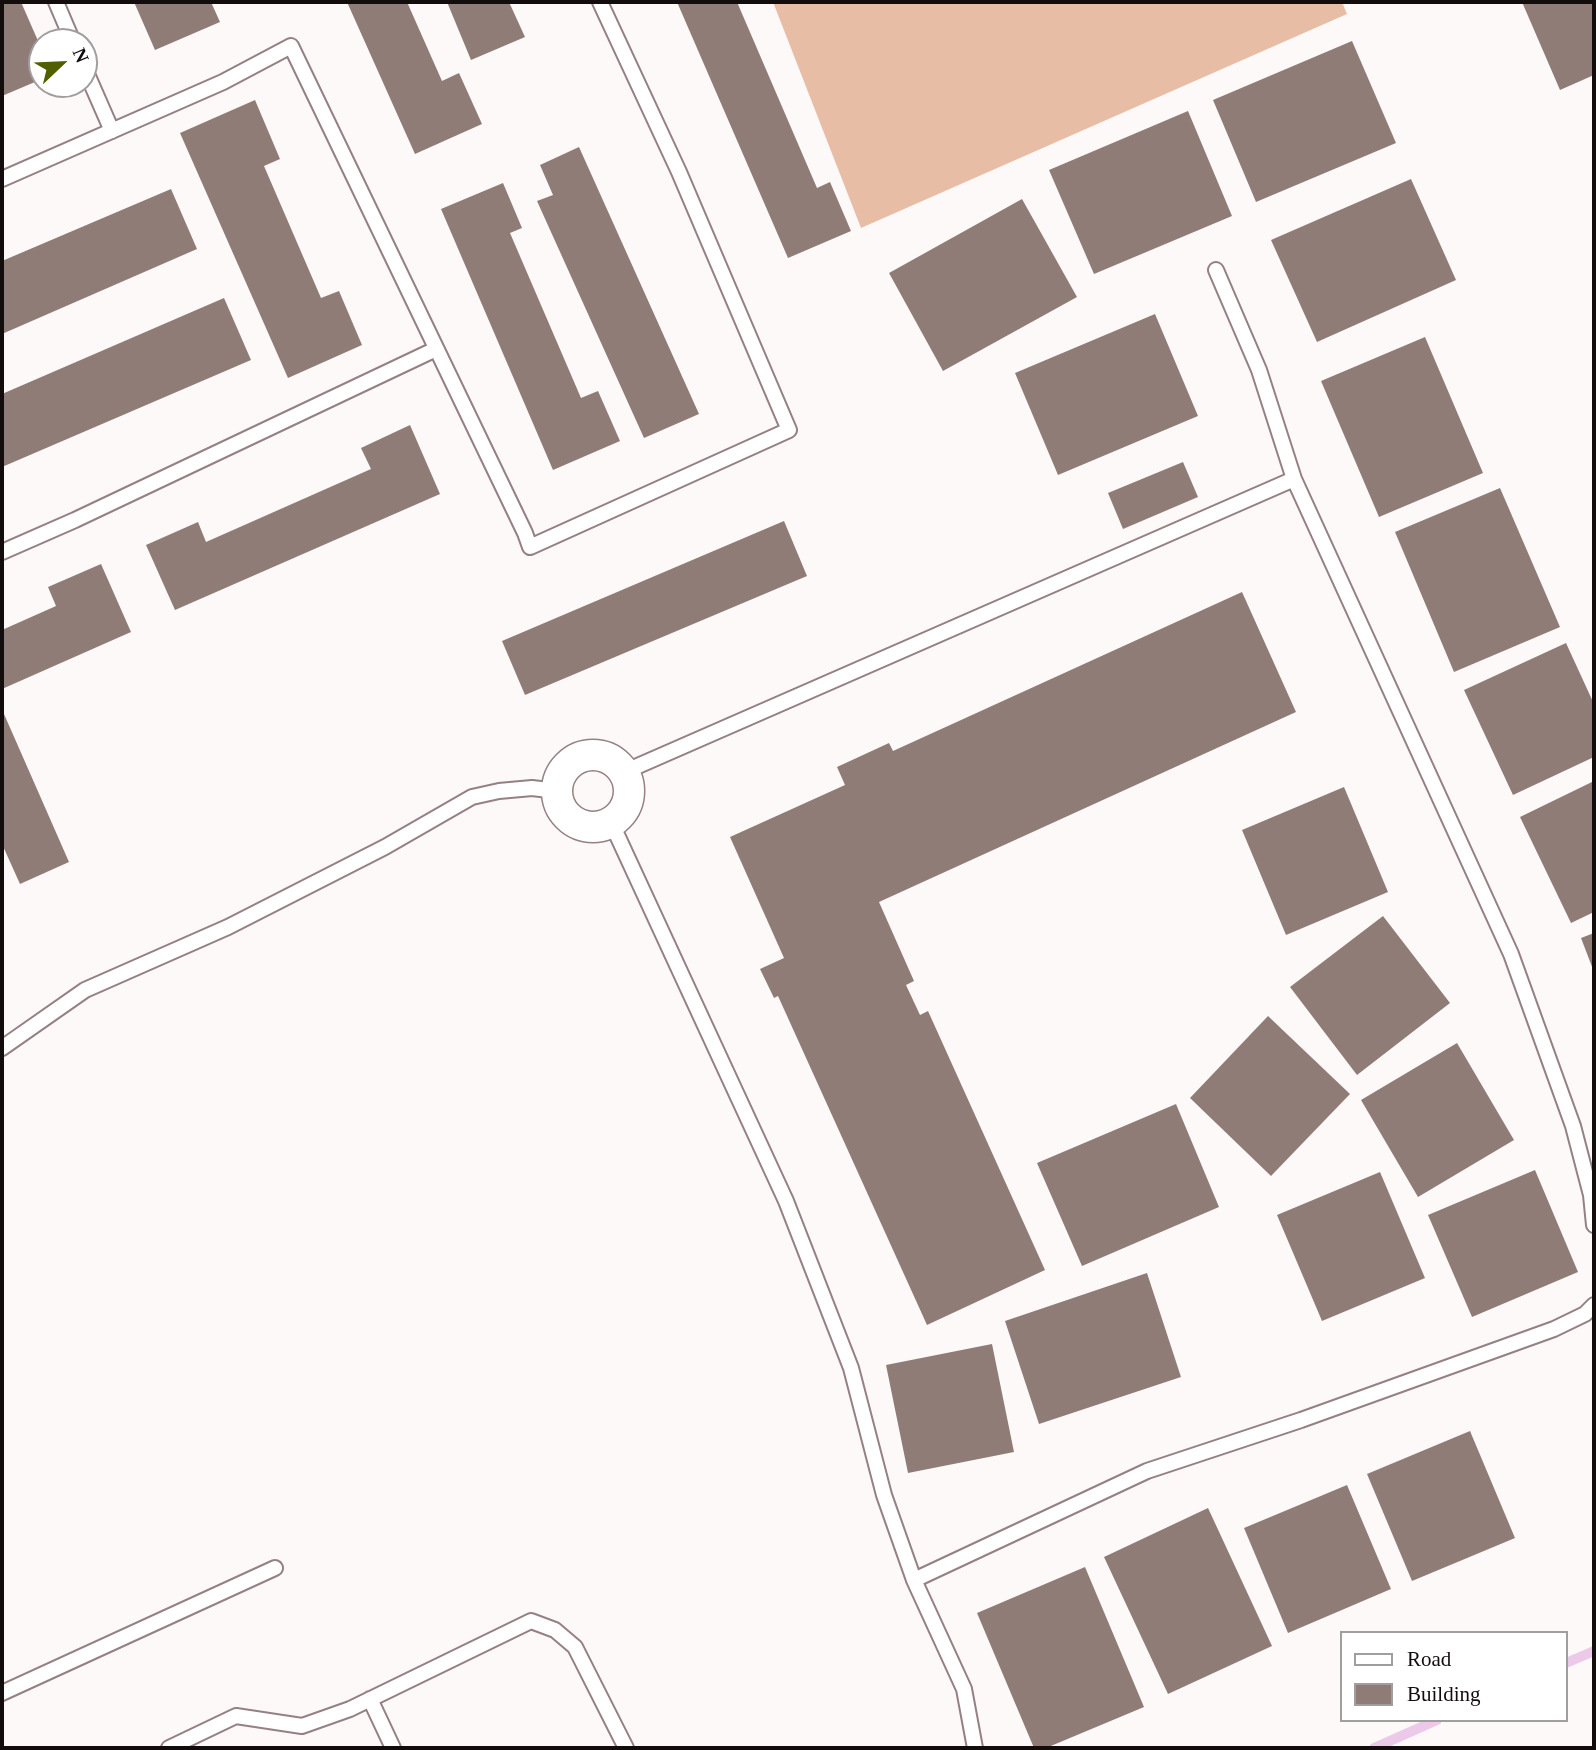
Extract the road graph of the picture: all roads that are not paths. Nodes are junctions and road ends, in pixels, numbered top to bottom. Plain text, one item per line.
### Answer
1 (55, 2) edge
2 (600, 2) edge
3 (67, 28) edge
4 (98, 98) edge
5 (112, 131) junction
6 (2, 179) edge
7 (1216, 270) dead end
8 (436, 349) junction
9 (1294, 480) junction
10 (2, 552) edge
11 (624, 772) junction
12 (557, 791) junction
13 (611, 822) junction
14 (2, 1048) edge
15 (1594, 1225) edge
16 (1594, 1305) edge
17 (275, 1568) dead end
18 (914, 1580) junction
19 (2, 1693) edge
20 (370, 1699) junction
21 (169, 1748) edge
22 (393, 1748) edge
23 (626, 1748) edge
24 (975, 1748) edge

1 - 3 lane
2 - 8 lane
4 - 5 lane
5 - 6 lane
5 - 8 lane
7 - 9 lane
8 - 10 lane
9 - 11 lane
9 - 15 lane
11 - 12 street
11 - 13 street
12 - 13 street
12 - 14 lane
13 - 18 lane
16 - 18 lane
17 - 19 lane
18 - 24 lane
20 - 21 lane
20 - 22 lane
20 - 23 lane

